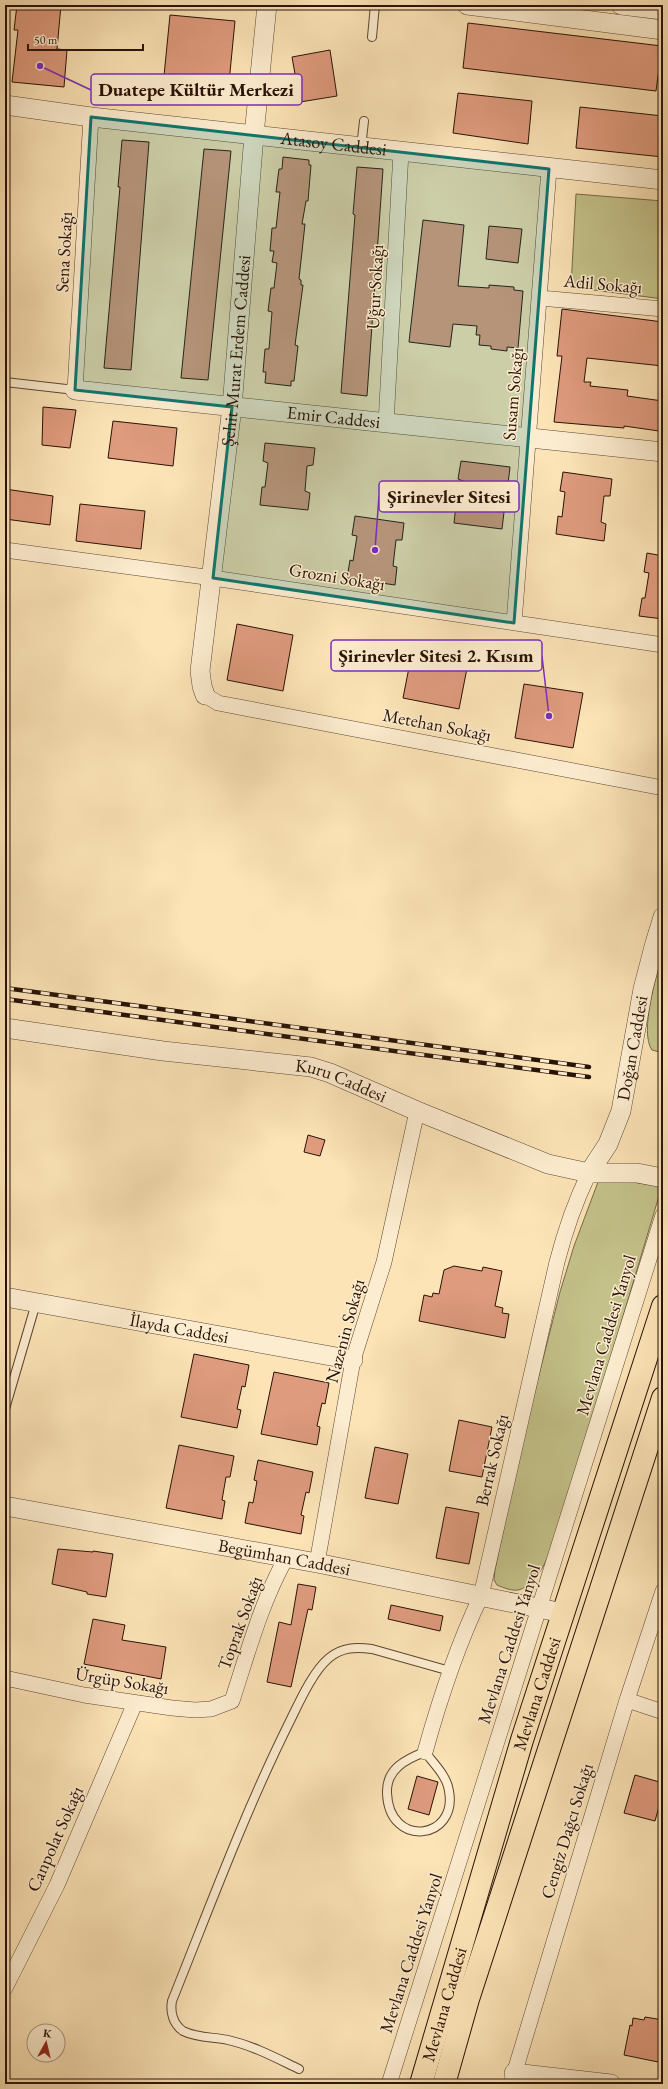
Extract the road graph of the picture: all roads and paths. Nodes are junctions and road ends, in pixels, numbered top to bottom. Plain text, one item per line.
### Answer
1 (267, 5) edge
2 (375, 5) edge
3 (467, 5) edge
4 (621, 5) edge
5 (663, 10) edge
6 (663, 30) edge
7 (372, 37) dead end
8 (5, 105) edge
9 (91, 117) junction
10 (364, 121) dead end
11 (254, 135) junction
12 (361, 148) junction
13 (401, 152) junction
14 (549, 168) junction
15 (663, 180) edge
16 (540, 298) junction
17 (663, 309) edge
18 (5, 382) edge
19 (75, 390) junction
20 (232, 407) junction
21 (386, 424) junction
22 (528, 438) junction
23 (663, 452) edge
24 (5, 550) edge
25 (213, 578) junction
26 (514, 623) junction
27 (663, 645) edge
28 (205, 695) joint
29 (663, 788) edge
30 (663, 917) edge
31 (5, 1028) edge
32 (417, 1111) junction
33 (589, 1174) junction
34 (663, 1178) edge
35 (663, 1215) edge
36 (5, 1297) edge
37 (36, 1303) junction
38 (663, 1306) edge
39 (353, 1360) junction
40 (663, 1398) edge
41 (5, 1409) edge
42 (5, 1506) edge
43 (286, 1558) junction
44 (317, 1563) junction
45 (663, 1591) edge
46 (481, 1596) junction
47 (540, 1608) junction
48 (563, 1613) junction
49 (450, 1670) junction
50 (5, 1678) edge
51 (627, 1700) junction
52 (232, 1701) joint
53 (135, 1703) junction
54 (663, 1712) edge
55 (425, 1752) junction
56 (5, 1988) edge
57 (299, 2069) dead end
58 (512, 2078) edge
59 (389, 2084) edge
60 (421, 2084) edge
61 (444, 2084) edge
62 (611, 2084) edge

1 - 11 street, Şehit Murat Erdem Caddesi
2 - 7 lane
3 - 6 street
4 - 5 street
8 - 9 street, Atasoy Caddesi
9 - 11 street, Atasoy Caddesi
9 - 19 street, Sena Sokağı
10 - 12 lane
11 - 12 street, Atasoy Caddesi
11 - 20 street, Şehit Murat Erdem Caddesi
12 - 13 street, Atasoy Caddesi
13 - 14 street, Atasoy Caddesi
13 - 21 street, Uğur Sokağı
14 - 15 street, Atasoy Caddesi
14 - 16 street, Susam Sokağı
16 - 17 street, Adil Sokağı
16 - 22 street, Susam Sokağı
18 - 19 lane, Emir Caddesi
19 - 20 street, Emir Caddesi
20 - 21 street, Emir Caddesi
20 - 25 street, Şehit Murat Erdem Caddesi
21 - 22 street, Emir Caddesi
22 - 23 street, Emir Caddesi
22 - 26 street, Susam Sokağı
24 - 25 street, Grozni Sokağı
25 - 26 street, Grozni Sokağı
25 - 28 street, Şehit Murat Erdem Caddesi
26 - 27 street, Grozni Sokağı
28 - 29 street, Metehan Sokağı
30 - 33 street, Doğan Caddesi
31 - 32 street, Kuru Caddesi
32 - 33 street, Kuru Caddesi
32 - 39 street, Nazenin Sokağı
33 - 34 street, Kuru Caddesi
33 - 46 street, Berrak Sokağı
35 - 47 street, Mevlana Caddesi Yanyol
36 - 37 street, İlayda Caddesi
37 - 39 street, İlayda Caddesi
37 - 41 lane
38 - 48 main road, Mevlana Caddesi
39 - 44 street, Nazenin Sokağı
40 - 61 main road, Mevlana Caddesi
42 - 43 street, Begümhan Caddesi
43 - 44 street, Begümhan Caddesi
43 - 52 street, Toprak Sokağı
44 - 46 street, Begümhan Caddesi
45 - 51 street, Cengiz Dağcı Sokağı
46 - 47 street, Begümhan Caddesi
46 - 49 street, Berrak Sokağı
47 - 48 street, Begümhan Caddesi
47 - 59 street, Mevlana Caddesi Yanyol
48 - 60 main road, Mevlana Caddesi
49 - 55 street, Berrak Sokağı
49 - 57 lane
50 - 53 street, Ürgüp Sokağı
51 - 54 street
51 - 58 street, Cengiz Dağcı Sokağı
52 - 53 street, Ürgüp Sokağı
53 - 56 street, Canpolat Sokağı
55 - 55 lane
58 - 62 street

